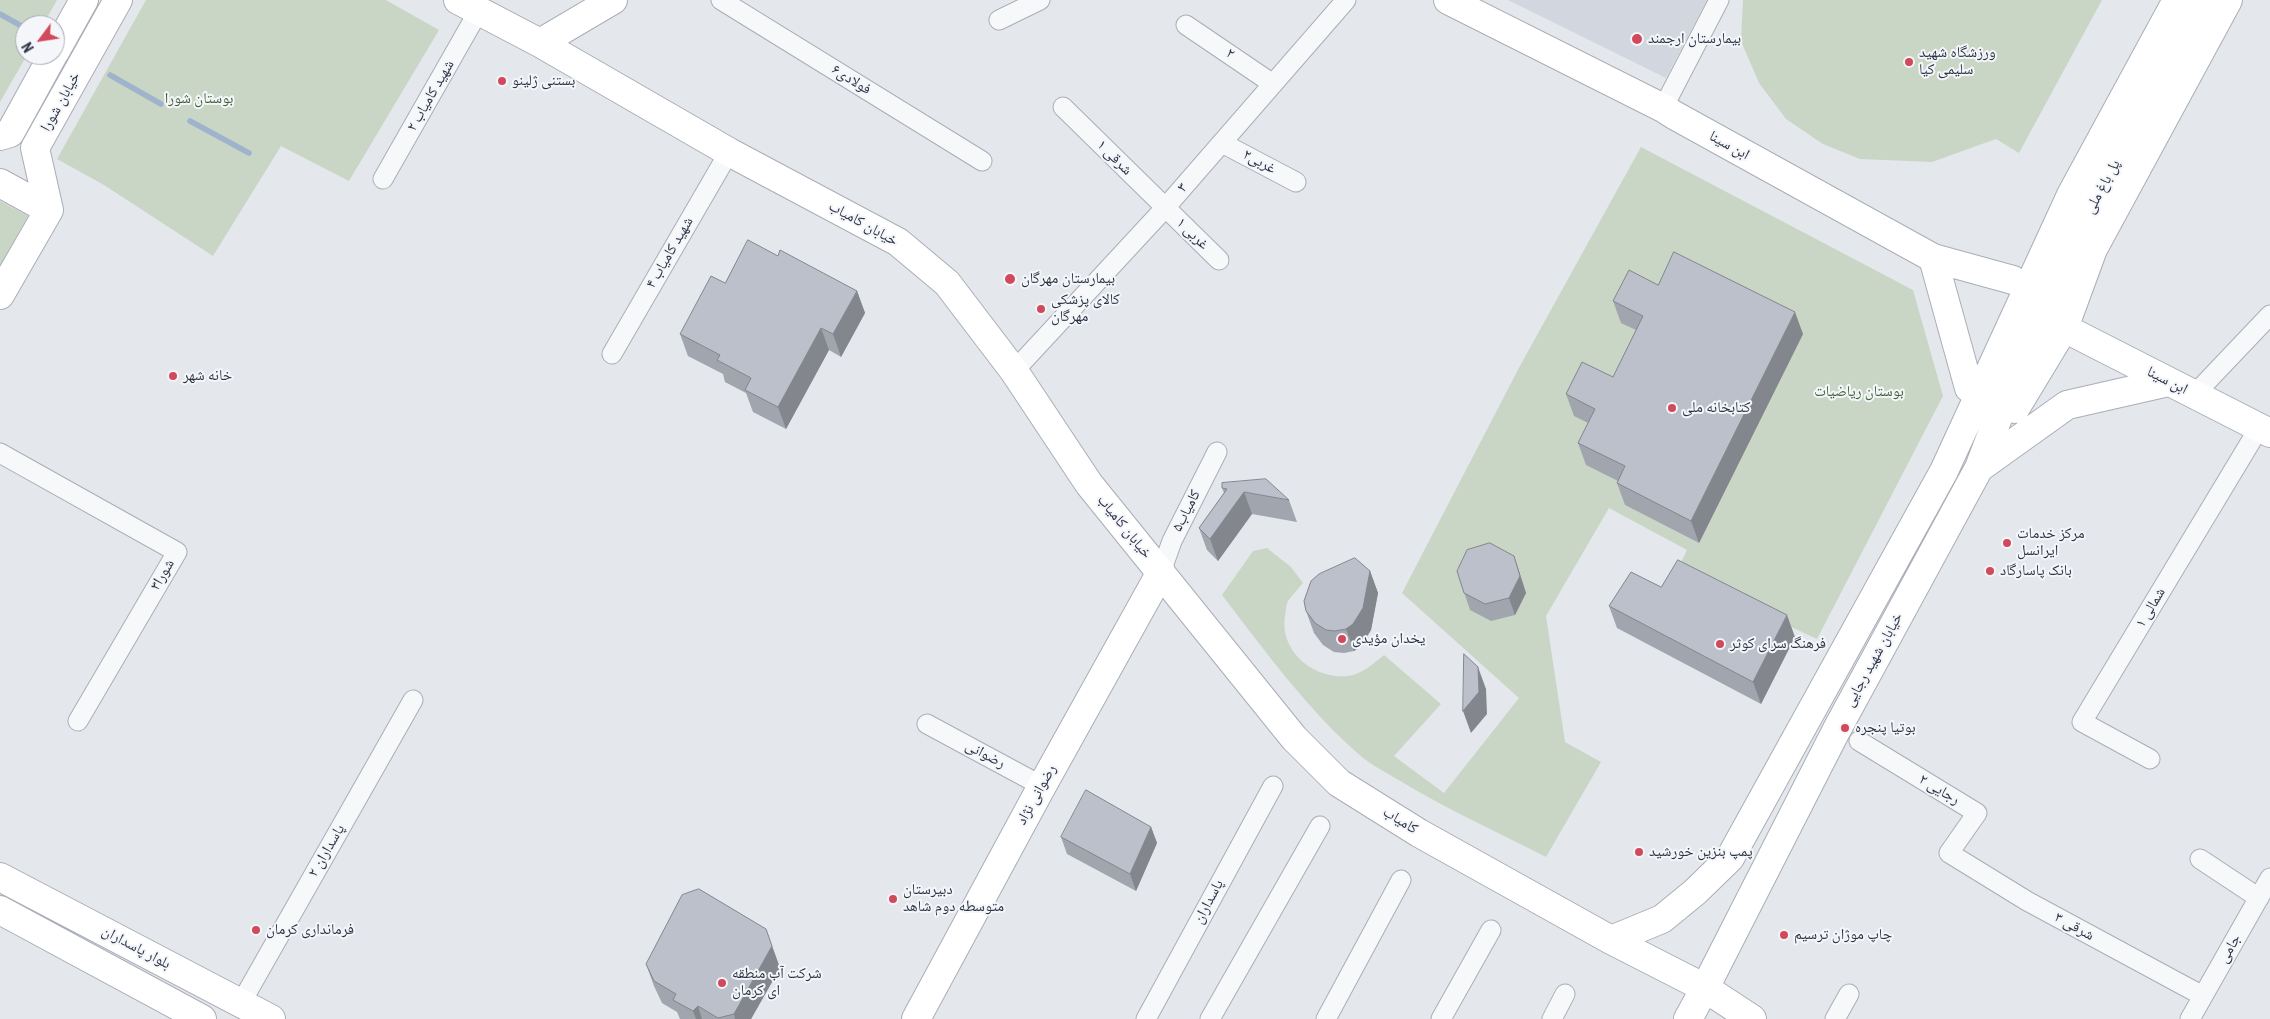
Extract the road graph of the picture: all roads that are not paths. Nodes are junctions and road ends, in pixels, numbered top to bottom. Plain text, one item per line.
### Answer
1 (84, 0) edge
2 (118, 0) edge
3 (612, 0) edge
4 (721, 0) edge
5 (1040, 0) edge
6 (1346, 0) edge
7 (1448, 0) edge
8 (1719, 0) edge
9 (2159, 0) edge
10 (2177, 0) edge
11 (2203, 0) edge
12 (2228, 0) edge
13 (468, 6) edge
14 (999, 20) dead end
15 (1186, 25) dead end
16 (65, 34) edge
17 (540, 44) junction
18 (47, 65) edge
19 (1273, 84) junction
20 (1063, 107) dead end
21 (1663, 108) junction
22 (0, 136) edge
23 (1222, 143) junction
24 (729, 152) junction
25 (982, 161) dead end
26 (383, 179) dead end
27 (0, 182) edge
28 (1296, 182) dead end
29 (1165, 208) junction
30 (49, 210) junction
31 (1933, 258) junction
32 (1219, 260) dead end
33 (2013, 280) junction
34 (0, 294) edge
35 (2270, 315) edge
36 (2064, 328) junction
37 (612, 354) dead end
38 (1014, 371) junction
39 (2003, 372) junction
40 (2168, 382) junction
41 (1969, 388) junction
42 (2194, 395) junction
43 (2264, 430) edge
44 (1217, 452) dead end
45 (0, 453) edge
46 (1979, 468) junction
47 (1944, 471) junction
48 (1161, 572) junction
49 (413, 700) dead end
50 (78, 721) dead end
51 (927, 724) dead end
52 (1859, 741) dead end
53 (2150, 759) dead end
54 (1042, 786) junction
55 (1273, 786) dead end
56 (1320, 826) dead end
57 (1949, 853) joint
58 (2200, 859) dead end
59 (0, 877) edge
60 (2270, 878) edge
61 (1401, 880) dead end
62 (2259, 898) junction
63 (0, 910) edge
64 (1491, 930) dead end
65 (1612, 940) junction
66 (1705, 988) junction
67 (1565, 994) dead end
68 (1849, 994) dead end
69 (2203, 996) junction
70 (241, 1003) junction
71 (202, 1019) edge
72 (271, 1019) edge
73 (916, 1019) edge
74 (1146, 1019) edge
75 (1210, 1019) edge
76 (1326, 1019) edge
77 (1441, 1019) edge
78 (1552, 1019) edge
79 (1688, 1019) edge
80 (1752, 1019) edge
81 (1835, 1019) edge
82 (2190, 1019) edge

1 - 16 main road, خیابان شورا
2 - 30 main road, خیابان شورا
3 - 17 main road
4 - 25 street, فولادی۶
5 - 14 street
6 - 19 street, ۳
7 - 21 main road, ابن سینا
8 - 21 street
9 - 33 main road
10 - 39 main road, پل باغ ملی
11 - 39 main road, پل باغ ملی
12 - 36 main road
13 - 17 main road, خیابان کامیاب
13 - 26 street, شهید کامیاب ۲
15 - 19 street, ۲
17 - 24 main road, خیابان کامیاب
18 - 22 main road, خیابان شورا
19 - 23 street, ۳
20 - 29 street, ۱ شرقی
21 - 31 main road, ابن سینا
23 - 28 street, غربی۲
23 - 29 street, ۳
24 - 37 street, شهید کامیاب ۴
24 - 38 main road, خیابان کامیاب
27 - 30 main road
29 - 32 street, ۱ غربی
29 - 38 street, ۳
30 - 34 main road
31 - 33 main road, ابن سینا
31 - 41 main road
33 - 41 main road
35 - 42 street
36 - 40 main road, ابن سینا
36 - 46 main road
38 - 48 main road, خیابان کامیاب
39 - 46 main road, خیابان شهید رجایی
39 - 47 main road, خیابان شهید رجایی
40 - 42 main road, ابن سینا
40 - 46 main road
41 - 47 main road
42 - 43 main road, ابن سینا
43 - 53 street, شمالی ۱
44 - 48 street, کامیاب۵
45 - 50 street, شورا۳
46 - 66 main road, خیابان شهید رجایی
47 - 65 main road, خیابان شهید رجایی
48 - 54 main road, رضوانی نژاد
48 - 65 main road, کامیاب
49 - 70 street, پاسداران ۲
51 - 54 street, رضوانی
52 - 57 street, رجایی ۲
54 - 73 main road, رضوانی نژاد
55 - 74 street, پاسداران
56 - 75 street
57 - 69 street, شرقی ۳
58 - 62 street
59 - 70 main road, بلوار پاسداران
60 - 62 street, جامی
61 - 76 street
62 - 69 street, جامی
63 - 71 main road, بلوار پاسداران
64 - 77 street
65 - 66 main road, کامیاب
66 - 79 main road, خیابان شهید رجایی
66 - 80 main road, کامیاب
67 - 78 street
68 - 81 street
69 - 82 street, جامی
70 - 72 main road, بلوار پاسداران

